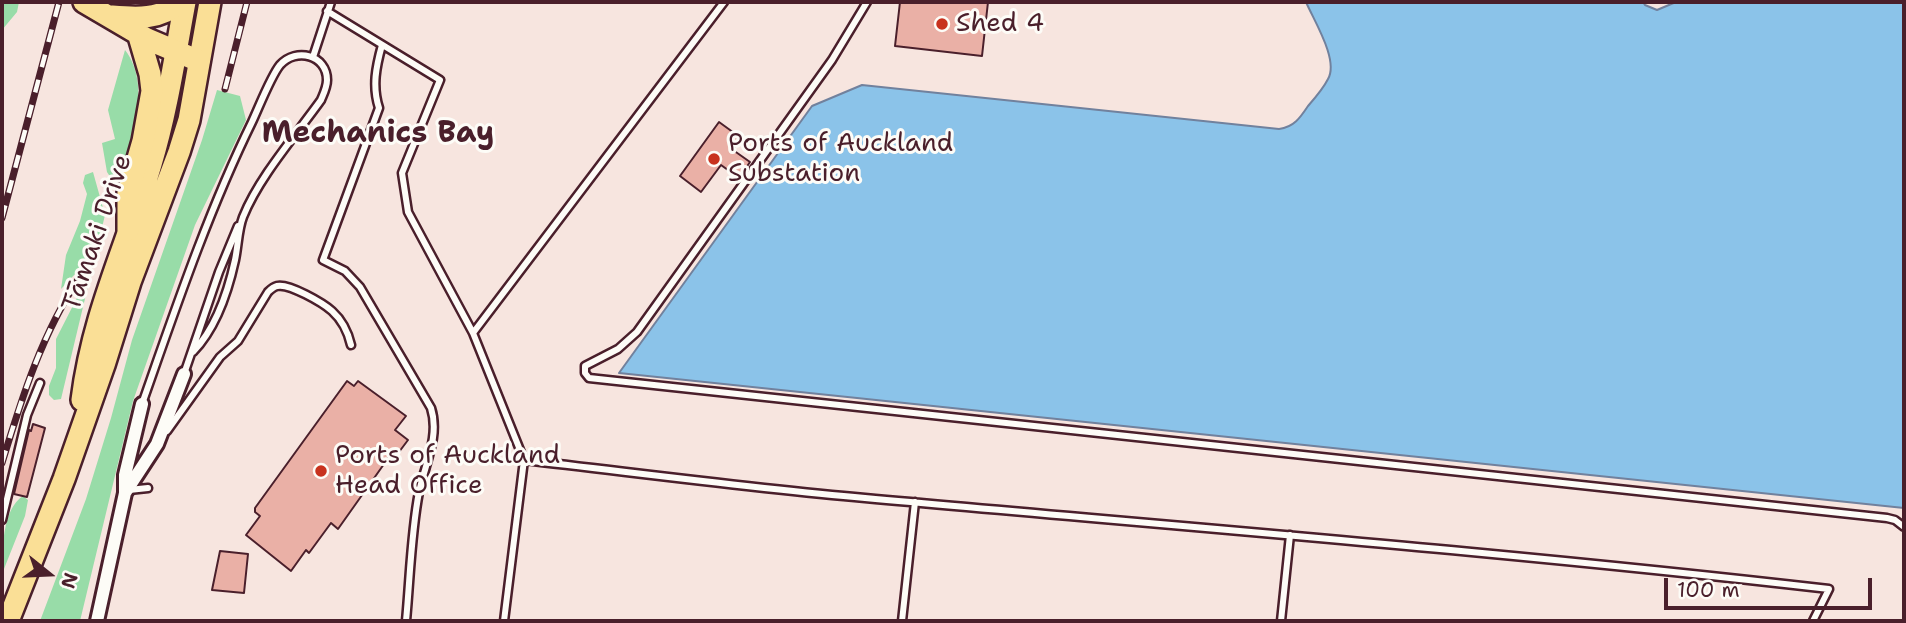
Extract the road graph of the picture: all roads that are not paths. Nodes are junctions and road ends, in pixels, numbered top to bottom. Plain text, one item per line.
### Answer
1 (84, 2) edge
2 (179, 2) edge
3 (185, 2) edge
4 (210, 2) edge
5 (331, 2) edge
6 (724, 2) edge
7 (867, 2) edge
8 (327, 11) junction
9 (136, 27) junction
10 (382, 45) junction
11 (176, 52) junction
12 (313, 57) junction
13 (199, 61) junction
14 (242, 218) junction
15 (128, 230) junction
16 (472, 333) junction
17 (351, 345) dead end
18 (193, 352) junction
19 (184, 374) joint
20 (40, 383) dead end
21 (142, 404) joint
22 (79, 433) junction
23 (157, 444) junction
24 (524, 460) junction
25 (148, 488) dead end
26 (125, 493) junction
27 (915, 502) junction
28 (2, 520) edge
29 (1904, 527) edge
30 (1290, 535) junction
31 (8, 621) edge
32 (97, 621) edge
33 (406, 621) edge
34 (504, 621) edge
35 (902, 621) edge
36 (1282, 621) edge
37 (1813, 621) edge

1 - 9 main road
2 - 9 main road
3 - 11 main road, Tāmaki Drive
4 - 13 main road, Tāmaki Drive
5 - 8 lane
6 - 16 lane
7 - 29 lane
8 - 10 lane
8 - 12 lane
9 - 11 main road
9 - 15 main road
10 - 16 lane
10 - 33 lane
11 - 13 main road
11 - 15 main road, Tāmaki Drive
12 - 14 lane
12 - 21 lane
13 - 22 main road, Tāmaki Drive
14 - 18 lane
14 - 18 lane
15 - 22 main road, Tāmaki Drive
16 - 24 lane
17 - 23 lane
18 - 19 lane
19 - 23 street
20 - 28 lane
21 - 26 street
22 - 31 main road, Tāmaki Drive
23 - 26 street
24 - 27 lane
24 - 34 lane
25 - 26 lane
26 - 32 street
27 - 30 lane
27 - 35 lane
30 - 36 lane
30 - 37 lane

